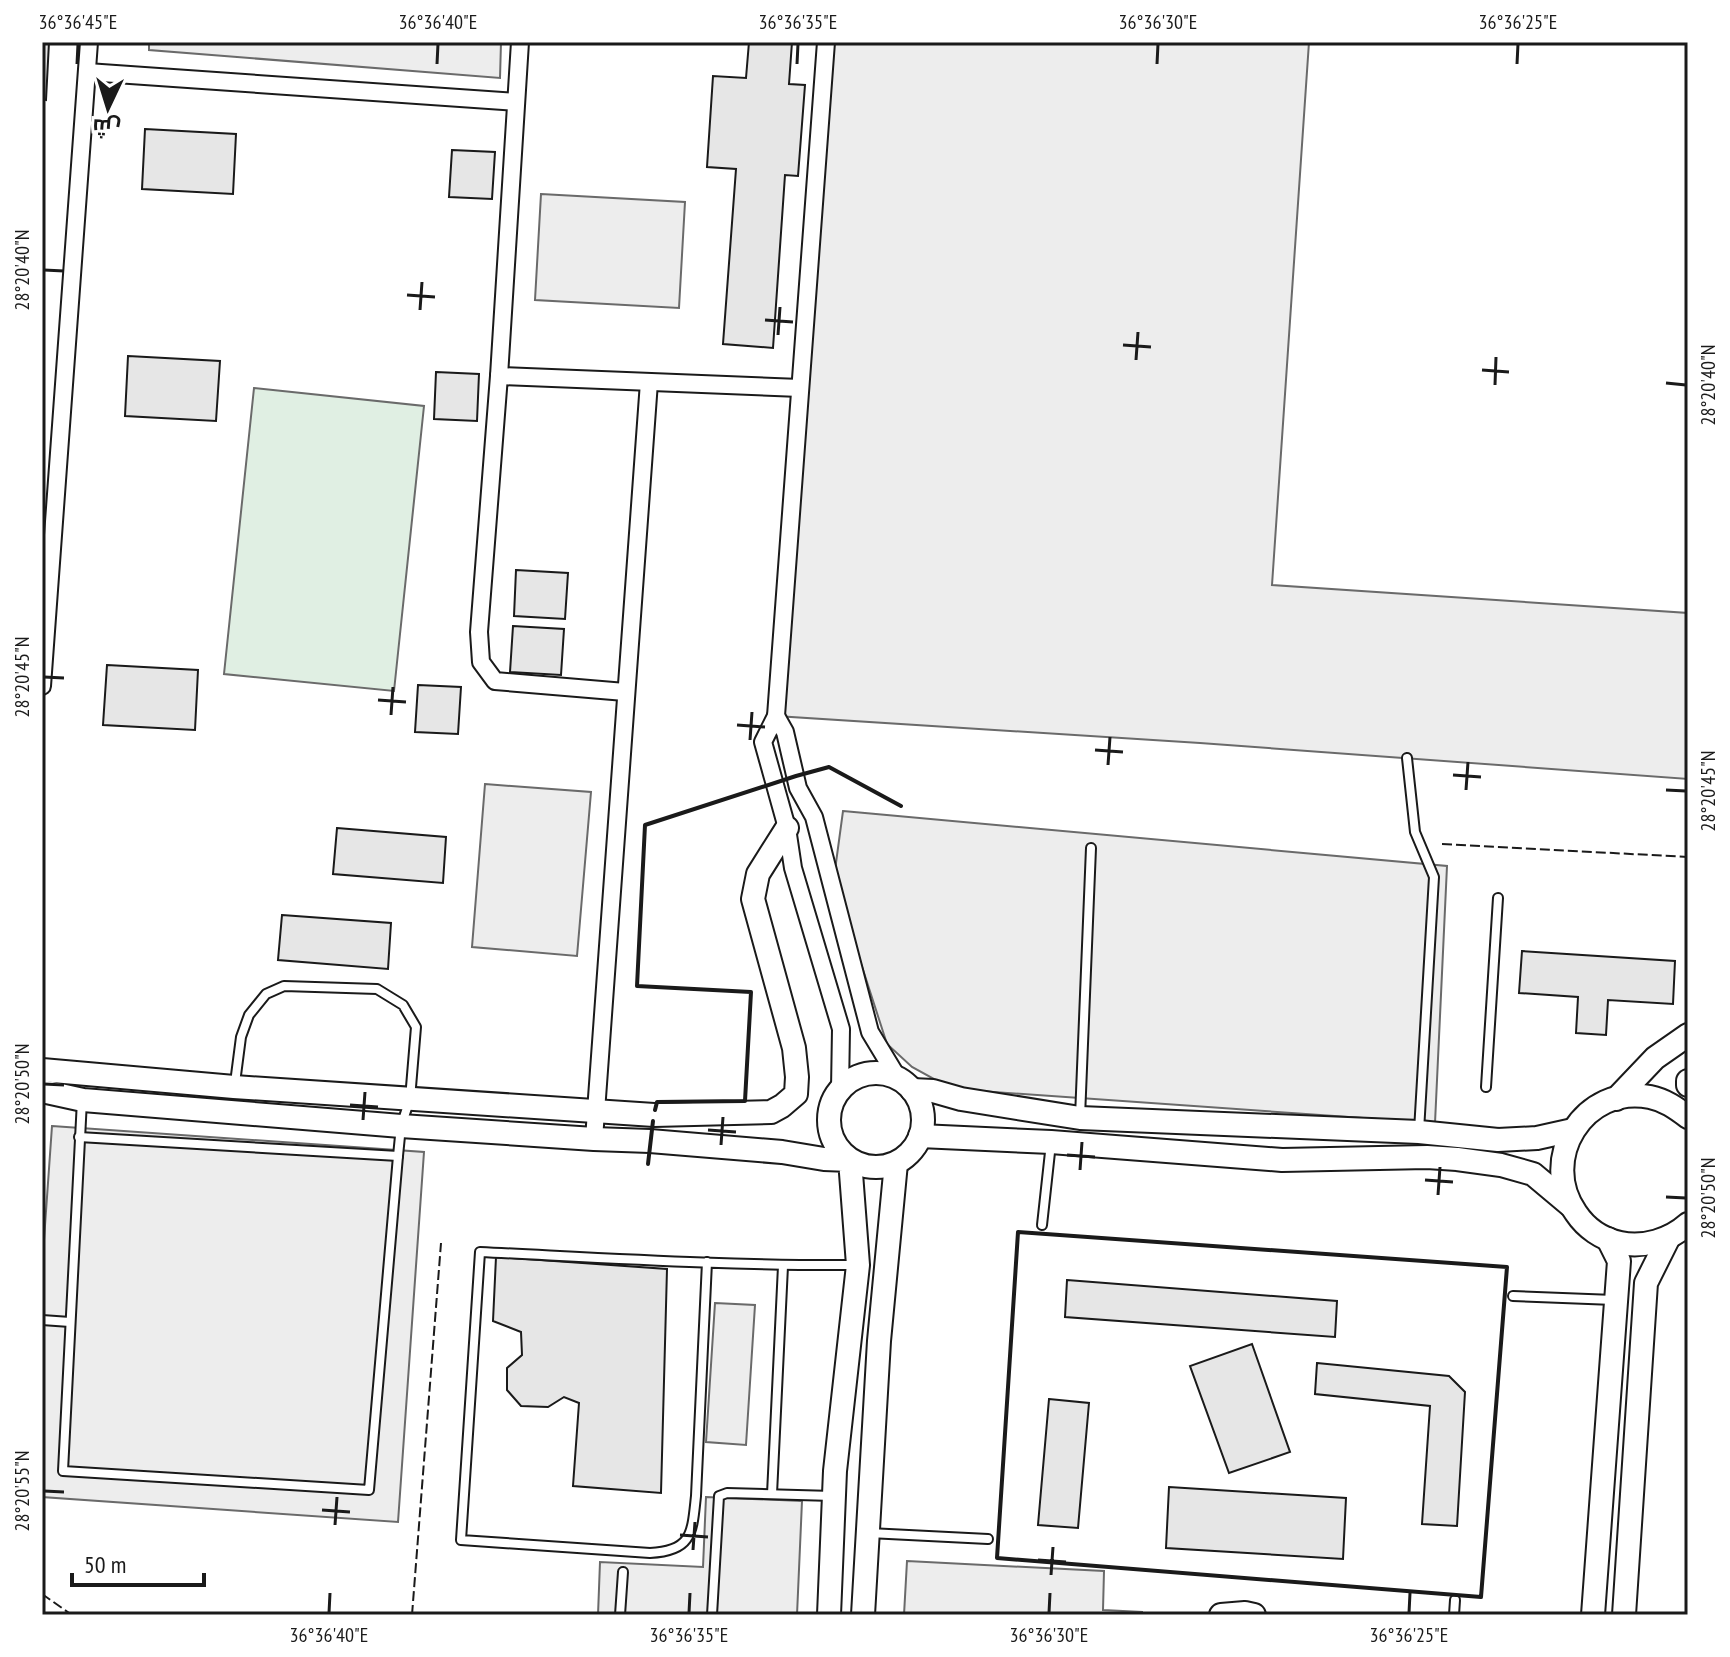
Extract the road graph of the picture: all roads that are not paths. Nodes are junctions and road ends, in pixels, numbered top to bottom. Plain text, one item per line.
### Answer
1 (89, 42) edge
2 (520, 42) edge
3 (826, 42) edge
4 (87, 72) junction
5 (516, 102) junction
6 (499, 376) junction
7 (649, 382) junction
8 (800, 388) junction
9 (48, 530) edge
10 (42, 686) edge
11 (625, 692) junction
12 (776, 716) junction
13 (1407, 758) dead end
14 (814, 817) junction
15 (787, 828) junction
16 (1091, 848) dead end
17 (1498, 898) dead end
18 (1688, 1035) edge
19 (42, 1070) edge
20 (906, 1085) junction
21 (234, 1087) junction
22 (1486, 1087) dead end
23 (840, 1089) junction
24 (42, 1091) edge
25 (410, 1099) junction
26 (1616, 1099) junction
27 (83, 1100) junction
28 (597, 1111) junction
29 (1688, 1117) edge
30 (1080, 1118) junction
31 (401, 1126) junction
32 (1573, 1130) junction
33 (1419, 1132) junction
34 (920, 1136) junction
35 (79, 1137) junction
36 (594, 1139) junction
37 (1051, 1142) junction
38 (398, 1156) junction
39 (850, 1160) junction
40 (896, 1163) junction
41 (1570, 1205) junction
42 (1042, 1225) dead end
43 (1679, 1230) edge
44 (1608, 1239) junction
45 (707, 1262) junction
46 (858, 1265) junction
47 (783, 1266) junction
48 (1513, 1296) dead end
49 (1615, 1300) junction
50 (42, 1320) edge
51 (70, 1322) junction
52 (772, 1494) junction
53 (834, 1496) junction
54 (868, 1533) junction
55 (988, 1539) dead end
56 (623, 1572) dead end
57 (1455, 1600) dead end
58 (620, 1615) edge
59 (712, 1615) edge
60 (829, 1615) edge
61 (863, 1615) edge
62 (1221, 1615) edge
63 (1254, 1615) edge
64 (1454, 1615) edge
65 (1593, 1615) edge
66 (1624, 1615) edge

1 - 4 street
2 - 5 street
3 - 8 street
4 - 5 street
4 - 9 street
5 - 6 street
6 - 7 street
6 - 11 street
7 - 8 street
7 - 11 street
8 - 12 street
9 - 10 street
11 - 28 street
12 - 14 street
12 - 15 street
13 - 33 lane
14 - 15 street
14 - 20 street
15 - 23 street
15 - 28 street
16 - 30 lane
17 - 22 lane
18 - 26 street
19 - 21 street
20 - 23 street
20 - 30 street
20 - 34 street
21 - 25 street
21 - 25 lane
23 - 39 street
24 - 27 street
25 - 28 street
25 - 31 lane
26 - 29 street
26 - 32 street
27 - 31 street
27 - 35 lane
28 - 36 street
30 - 33 street
31 - 36 street
31 - 38 lane
32 - 33 street
32 - 41 street
34 - 37 street
34 - 40 street
35 - 38 lane
35 - 51 lane
36 - 39 street
37 - 41 street
37 - 42 lane
38 - 51 lane
39 - 40 street
39 - 46 street
40 - 54 street
41 - 44 street
43 - 44 street
43 - 66 street
44 - 49 street
45 - 45 lane
45 - 47 lane
46 - 47 lane
46 - 53 street
47 - 52 lane
48 - 49 lane
49 - 65 street
50 - 51 lane
52 - 53 lane
52 - 59 lane
53 - 60 street
54 - 55 lane
54 - 61 street
56 - 58 lane
57 - 64 lane
62 - 63 street

